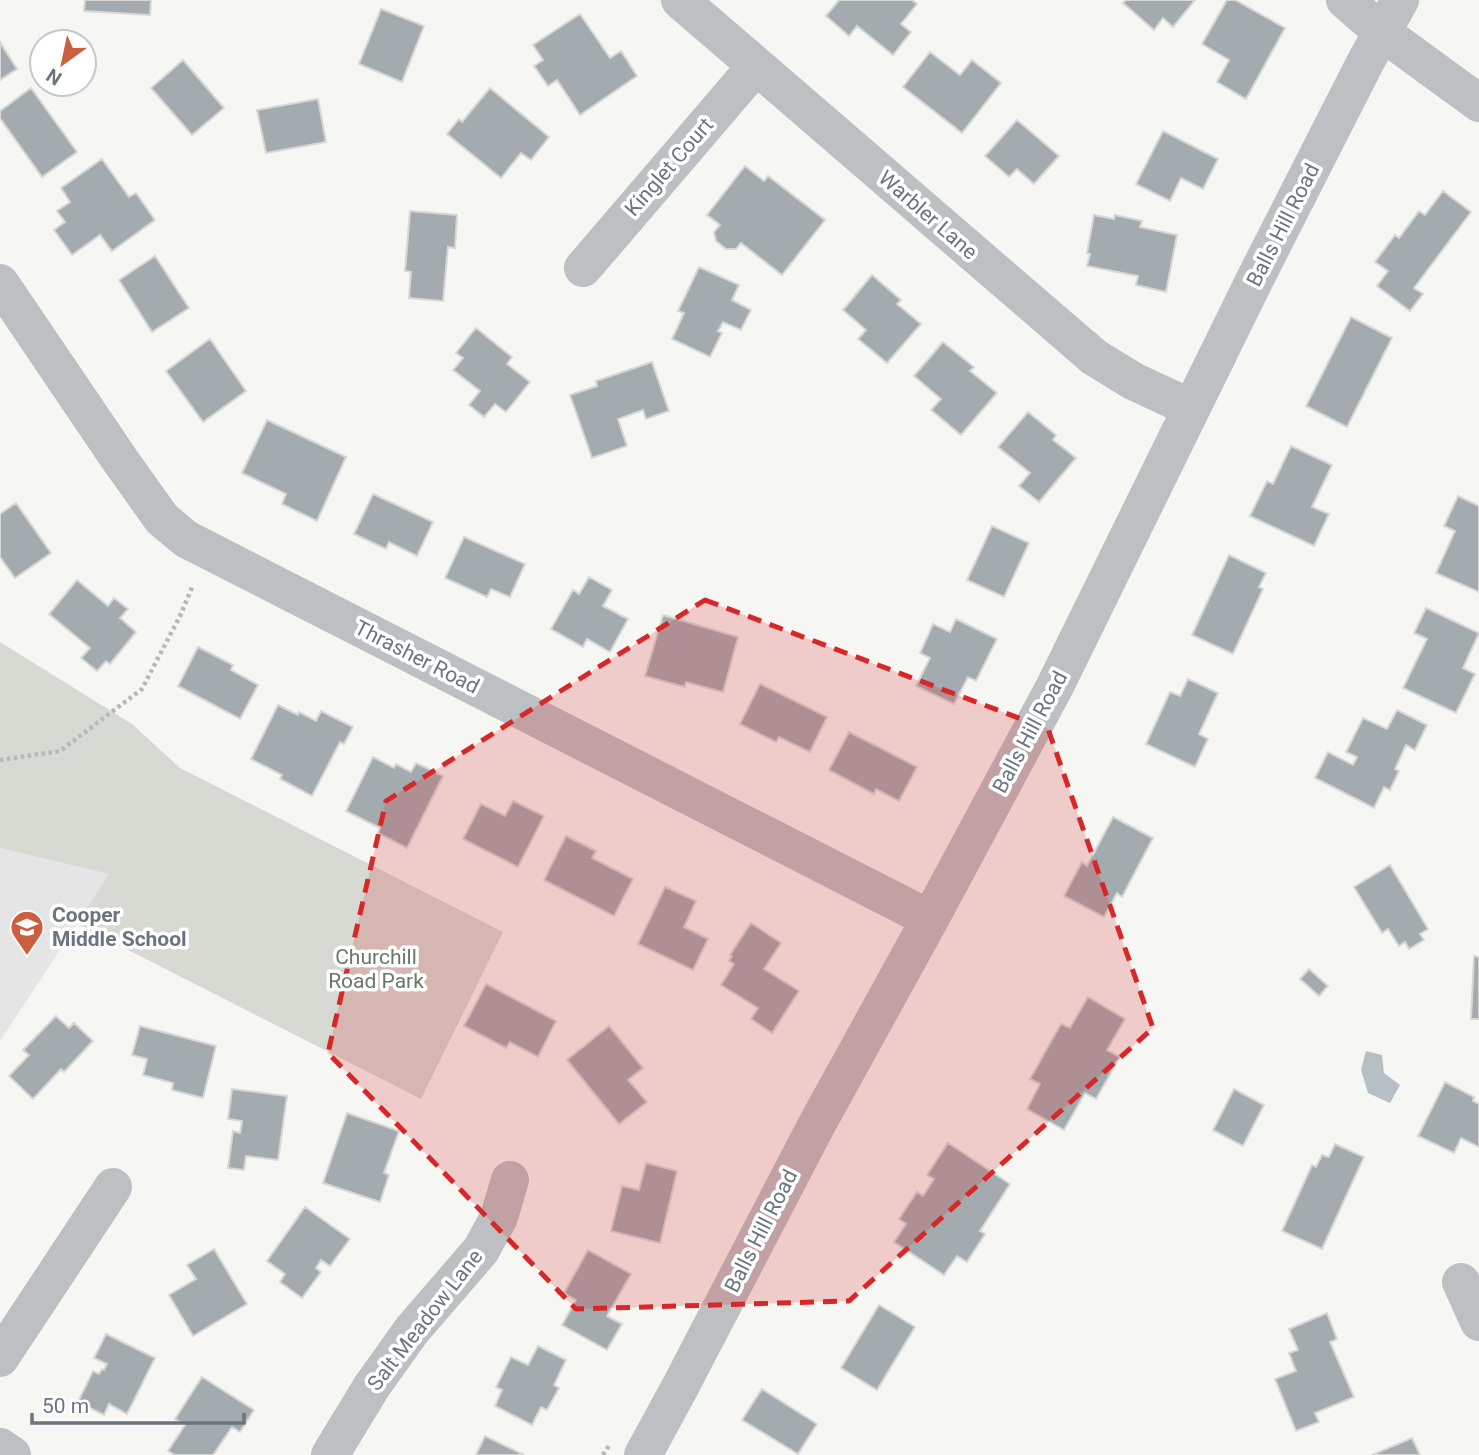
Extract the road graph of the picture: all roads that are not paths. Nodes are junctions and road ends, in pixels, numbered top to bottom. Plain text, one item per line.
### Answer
1 (680, 0) edge
2 (1345, 0) edge
3 (1400, 0) edge
4 (1383, 33) junction
5 (756, 66) junction
6 (1479, 103) edge
7 (583, 268) dead end
8 (0, 283) edge
9 (1191, 408) junction
10 (930, 919) junction
11 (510, 1180) dead end
12 (113, 1187) dead end
13 (1461, 1282) dead end
14 (1479, 1322) edge
15 (0, 1358) edge
16 (0, 1447) edge
17 (12, 1455) edge
18 (330, 1455) edge
19 (643, 1455) edge

1 - 5 street, Warbler Lane
2 - 4 street
3 - 4 street, Balls Hill Road
4 - 6 street
4 - 9 street, Balls Hill Road
5 - 7 street, Kinglet Court
5 - 9 street, Warbler Lane
8 - 10 street, Thrasher Road
9 - 10 street, Balls Hill Road
10 - 19 street, Balls Hill Road
11 - 18 street, Salt Meadow Lane
12 - 15 street
13 - 14 street
16 - 17 street

